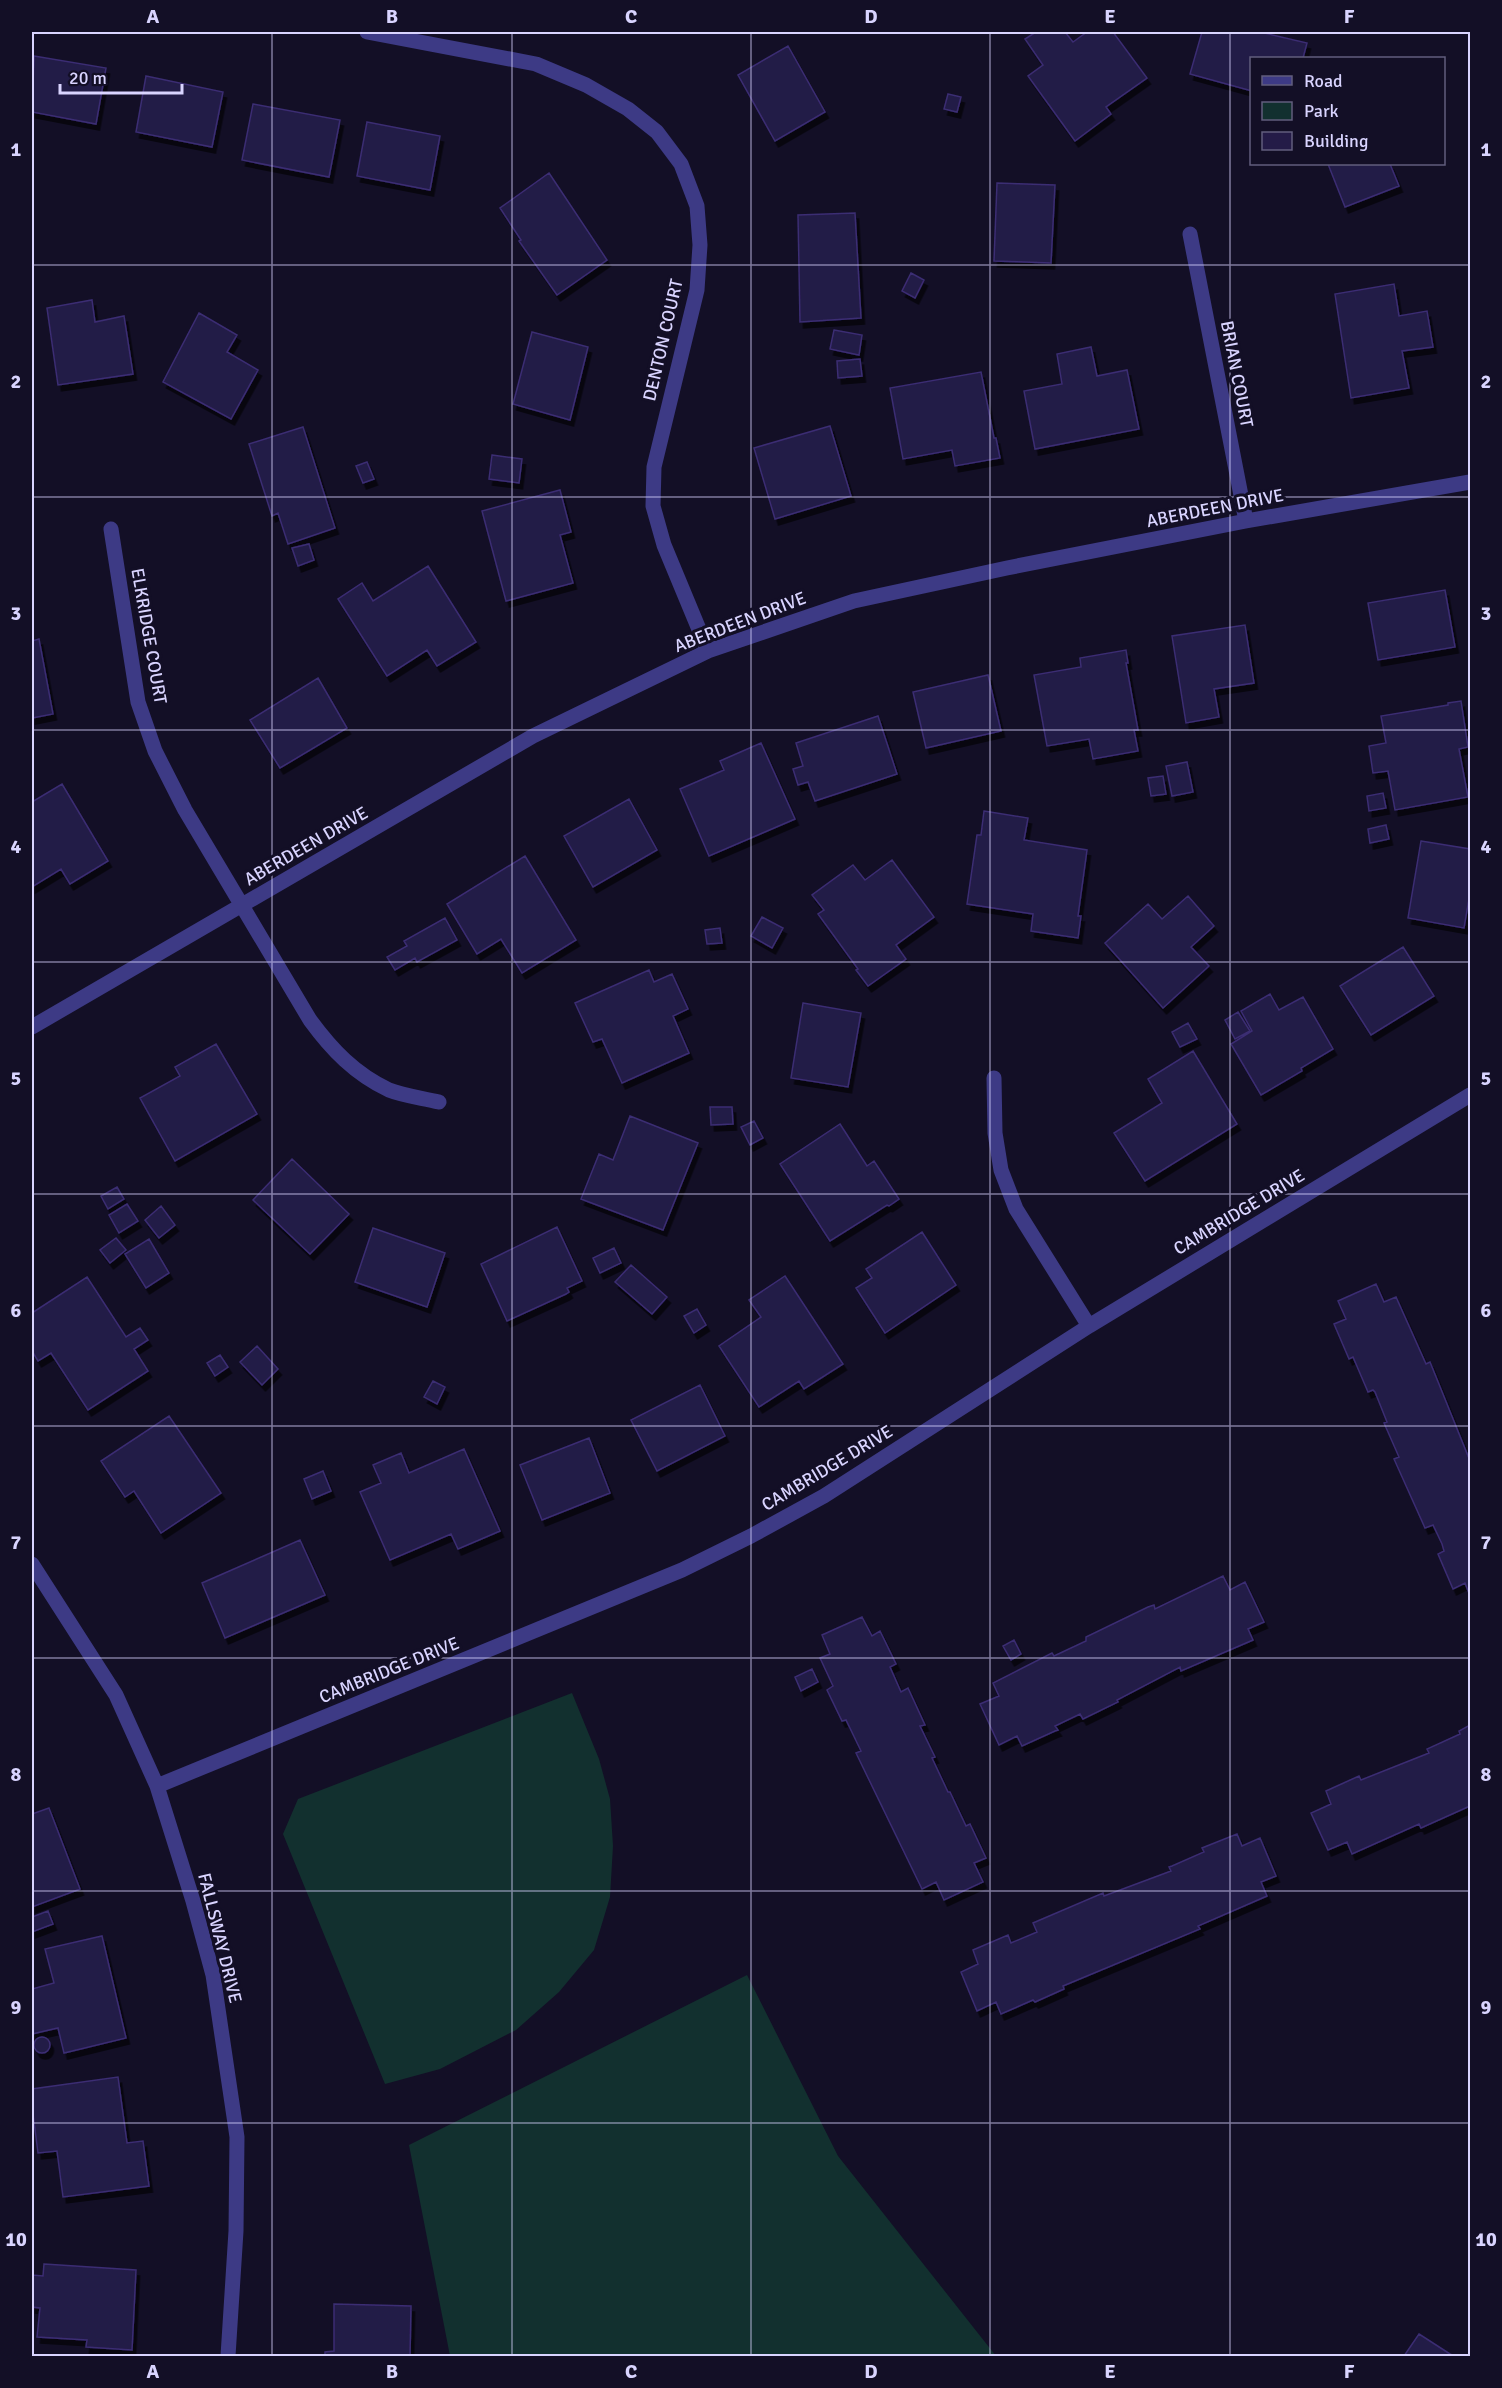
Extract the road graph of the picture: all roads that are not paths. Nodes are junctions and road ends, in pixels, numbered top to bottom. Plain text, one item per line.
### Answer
1 (367, 32) edge
2 (1190, 234) dead end
3 (1470, 482) edge
4 (1246, 521) junction
5 (111, 529) dead end
6 (708, 651) junction
7 (241, 906) junction
8 (32, 1027) edge
9 (994, 1078) dead end
10 (1470, 1095) edge
11 (439, 1101) dead end
12 (1089, 1326) junction
13 (32, 1564) edge
14 (157, 1786) junction
15 (228, 2356) edge

1 - 6 street, DENTON COURT
2 - 4 street, BRIAN COURT
3 - 4 street, ABERDEEN DRIVE
4 - 6 street, ABERDEEN DRIVE
5 - 7 street, ELKRIDGE COURT
6 - 7 street, ABERDEEN DRIVE
7 - 8 street, ABERDEEN DRIVE
7 - 11 street, ELKRIDGE COURT
9 - 12 street
10 - 12 street, CAMBRIDGE DRIVE
12 - 14 street, CAMBRIDGE DRIVE
13 - 14 street, FALLSWAY DRIVE
14 - 15 street, FALLSWAY DRIVE

